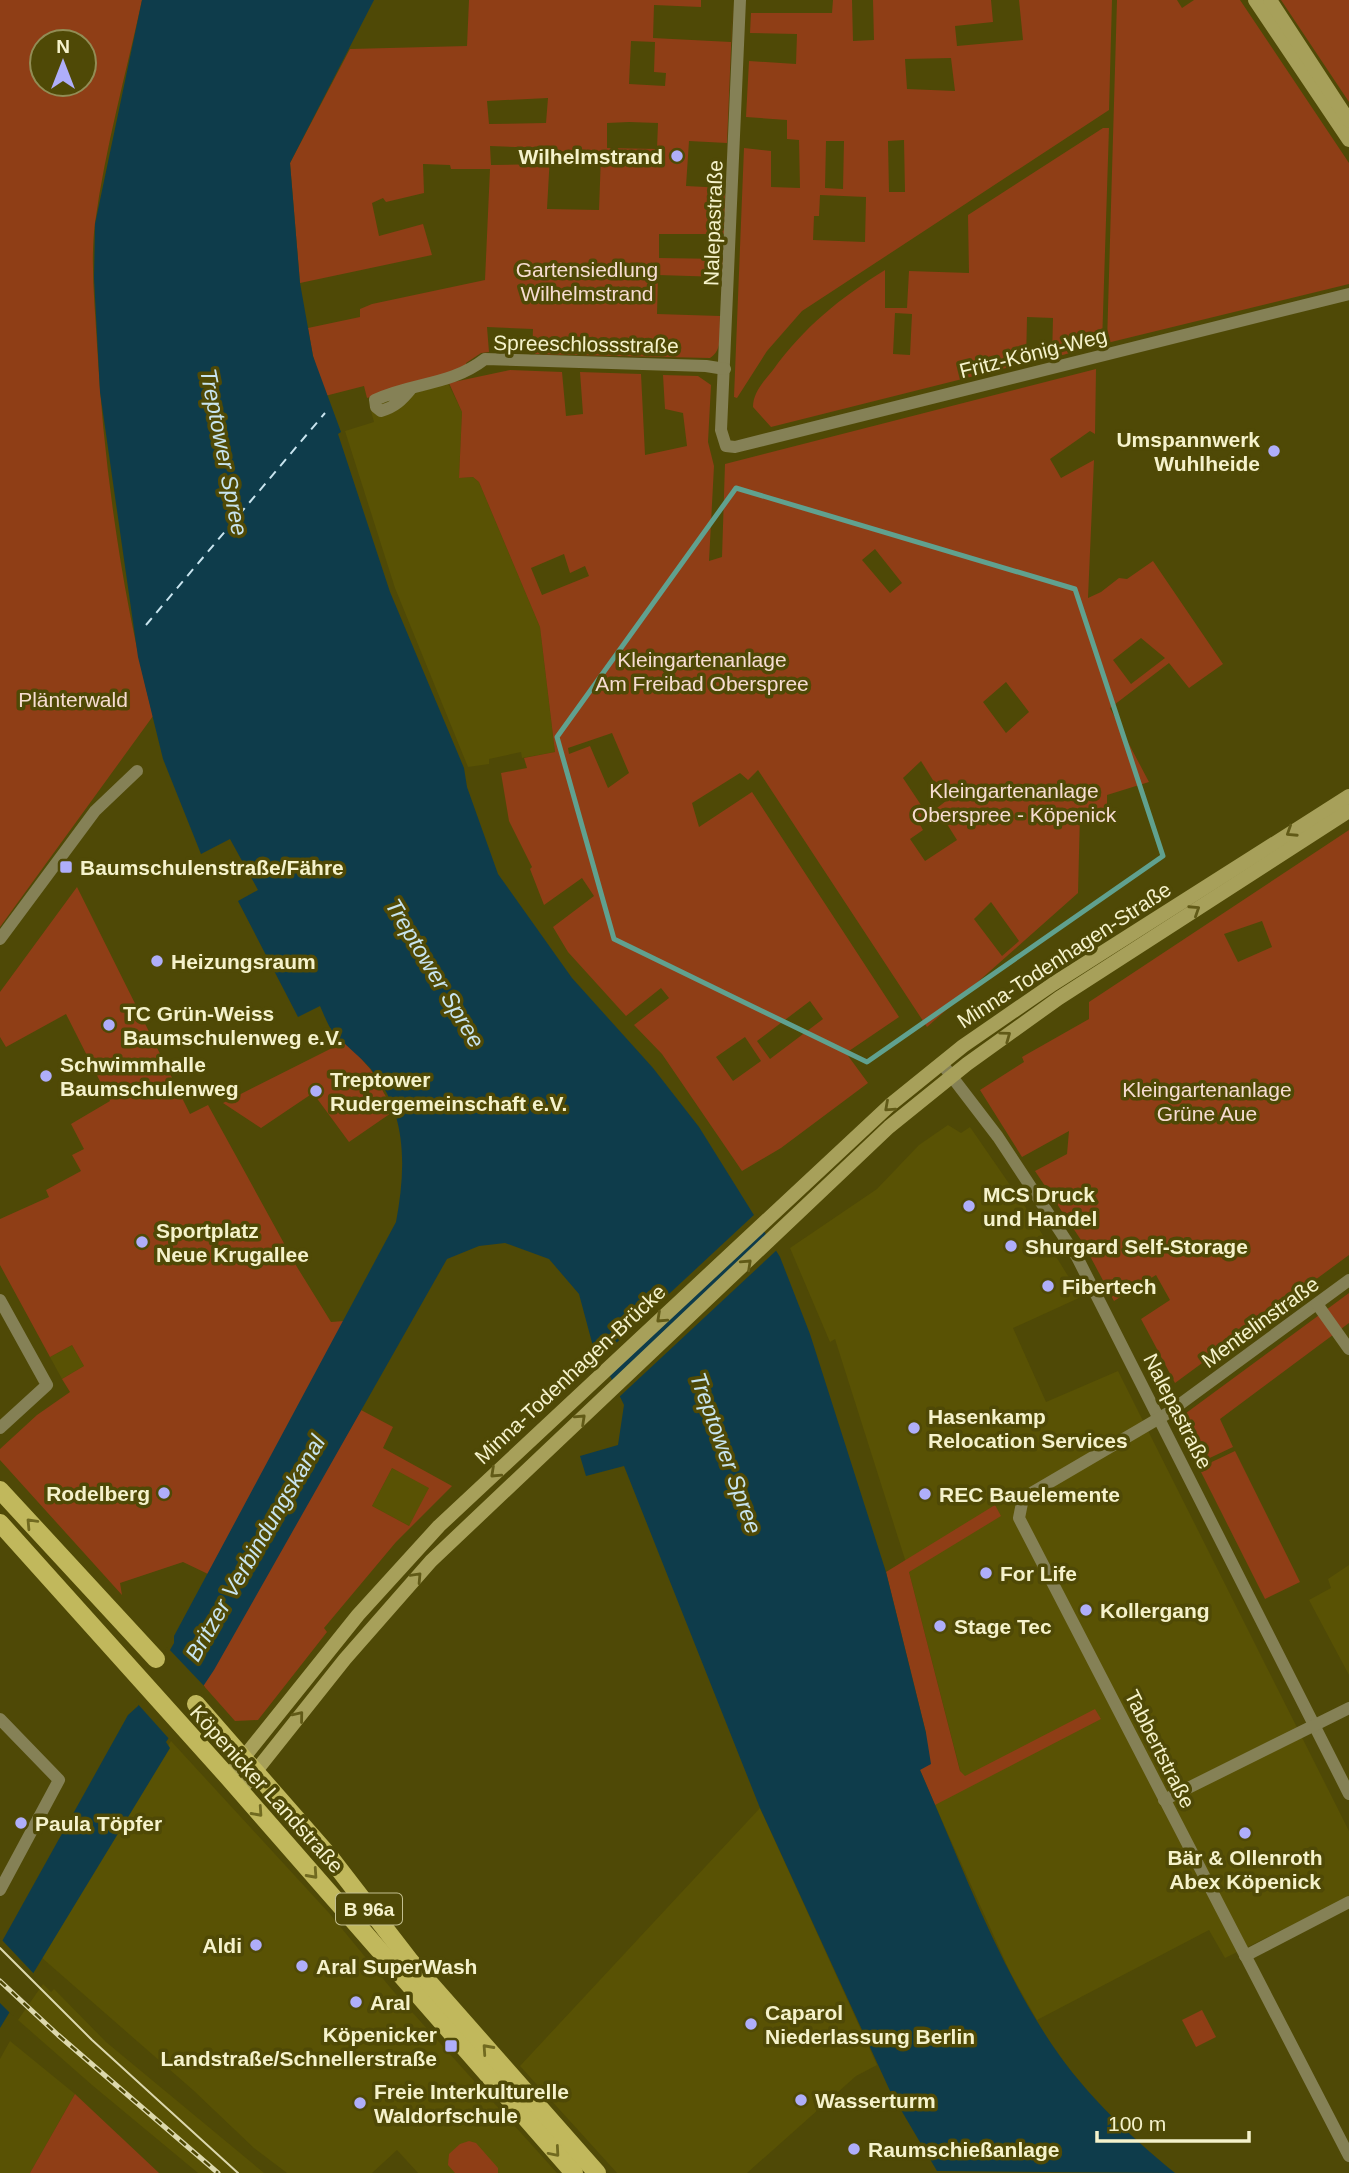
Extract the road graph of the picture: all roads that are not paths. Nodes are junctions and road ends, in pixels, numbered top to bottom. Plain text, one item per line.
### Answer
1 (740, 0) edge
2 (1255, 0) edge
3 (1270, 0) edge
4 (1349, 121) edge
5 (1349, 140) edge
6 (1349, 294) edge
7 (725, 369) junction
8 (411, 389) dead end
9 (726, 446) joint
10 (137, 771) dead end
11 (1349, 796) edge
12 (1349, 811) edge
13 (0, 939) edge
14 (941, 1063) junction
15 (951, 1076) junction
16 (819, 1171) joint
17 (832, 1184) joint
18 (1349, 1280) edge
19 (0, 1300) edge
20 (1317, 1304) junction
21 (1349, 1349) edge
22 (1160, 1419) junction
23 (0, 1428) edge
24 (0, 1490) edge
25 (0, 1523) edge
26 (103, 1600) junction
27 (102, 1637) junction
28 (156, 1659) dead end
29 (196, 1704) dead end
30 (1349, 1708) edge
31 (0, 1719) edge
32 (1314, 1725) junction
33 (250, 1763) junction
34 (228, 1777) junction
35 (240, 1791) junction
36 (1349, 1794) edge
37 (1164, 1800) junction
38 (0, 1890) edge
39 (1349, 1902) edge
40 (1245, 1956) junction
41 (403, 1966) junction
42 (1349, 2156) edge
43 (574, 2173) edge
44 (597, 2173) edge

1 - 7 street, Nalepastraße
2 - 5 main road
3 - 4 main road
6 - 9 street, Fritz-König-Weg
7 - 8 street, Spreeschlossstraße
7 - 9 street, Nalepastraße
10 - 13 street
11 -> 14 main road, Minna-Todenhagen-Straße
15 -> 12 main road, Minna-Todenhagen-Straße
14 - 15 street, Nalepastraße
14 -> 16 main road, Minna-Todenhagen-Straße
15 - 17 main road, Minna-Todenhagen-Straße
15 - 22 street, Nalepastraße
16 -> 33 main road, Minna-Todenhagen-Brücke
33 -> 17 main road, Minna-Todenhagen-Brücke
18 - 20 street, Mentelinstraße
19 - 23 street
20 - 21 street
20 - 22 street, Mentelinstraße
22 - 32 street, Nalepastraße
22 - 37 street, Tabbertstraße
26 -> 24 main road
25 - 27 main road, Köpenicker Landstraße / B 96a
26 - 27 main road
26 - 28 main road
27 - 34 main road, Köpenicker Landstraße / B 96a
29 - 33 main road, Köpenicker Landstraße / B 96a
30 - 32 street
31 - 38 street
32 - 36 street, Nalepastraße
32 - 37 street
33 - 34 main road
33 - 35 main road
33 - 41 main road, Köpenicker Landstraße / B 96a
34 - 35 main road, Köpenicker Landstraße / B 96a
35 -> 41 main road, Köpenicker Landstraße / B 96a
37 - 40 street, Tabbertstraße
39 - 40 street
40 - 42 street, Tabbertstraße
41 -> 43 main road, B 96a
44 -> 41 main road, B 96a

